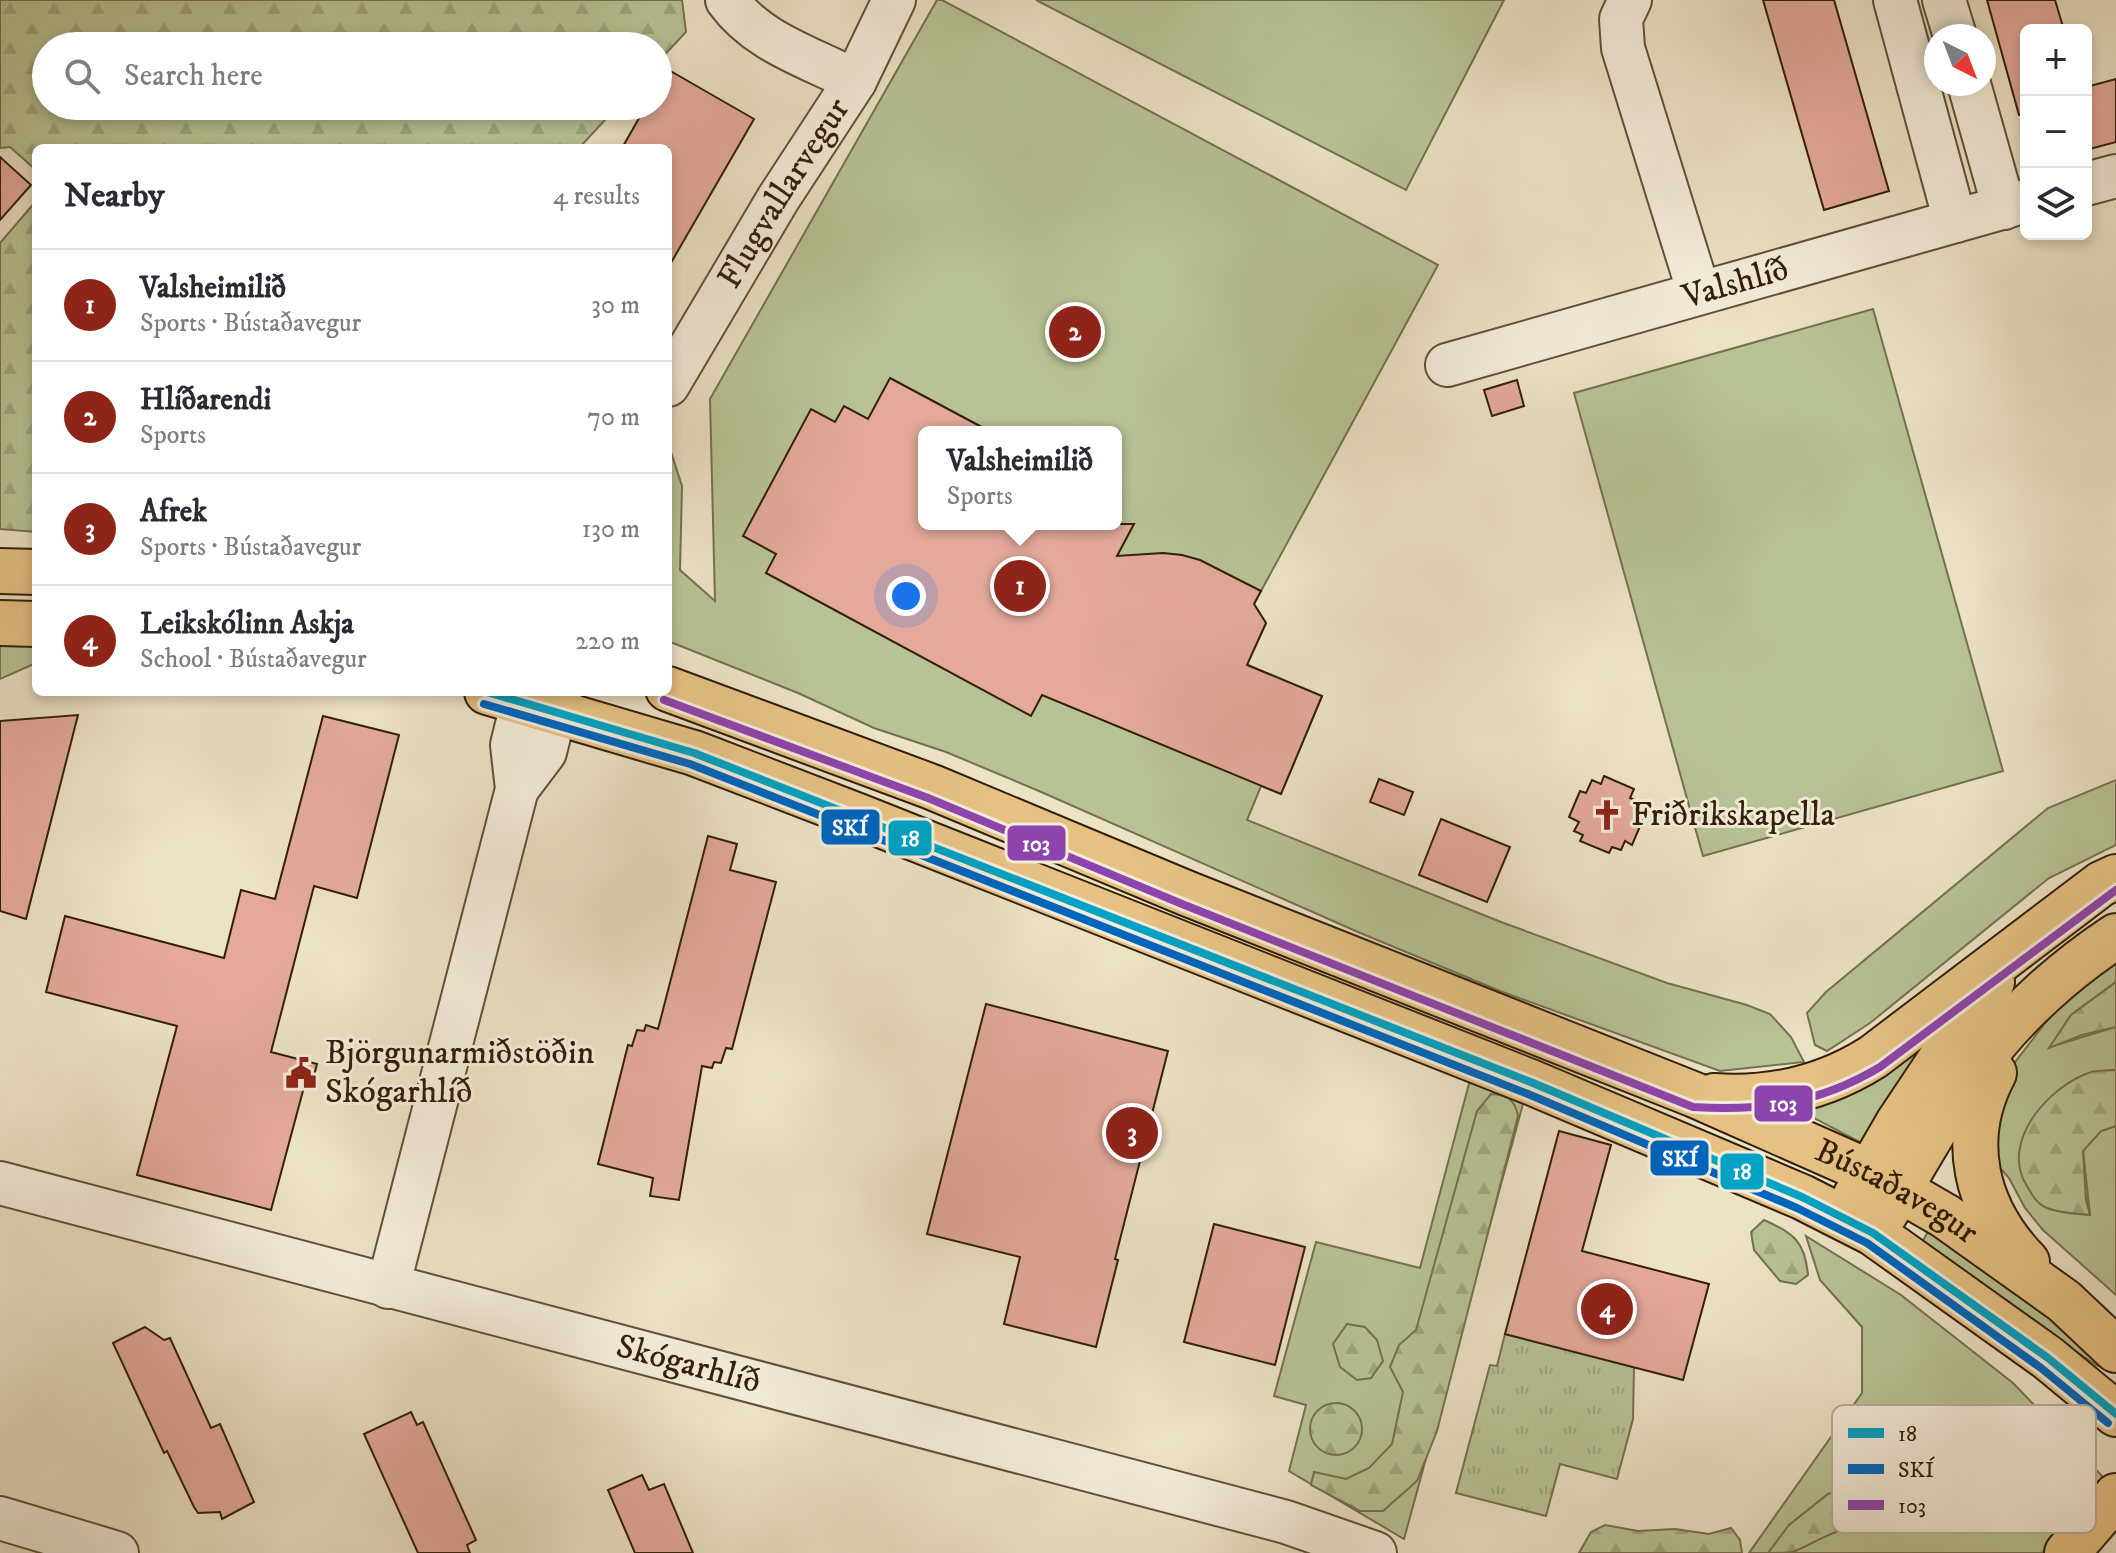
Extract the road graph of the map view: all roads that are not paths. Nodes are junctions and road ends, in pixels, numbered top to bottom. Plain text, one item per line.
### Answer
1 (727, 0) edge
2 (871, 0) edge
3 (894, 0) edge
4 (1630, 0) edge
5 (1895, 0) edge
6 (1944, 0) edge
7 (1951, 24) edge
8 (843, 75) junction
9 (1974, 96) edge
10 (2116, 176) edge
11 (2092, 182) edge
12 (2015, 204) edge
13 (1955, 221) junction
14 (1699, 293) junction
15 (672, 321) edge
16 (1447, 365) dead end
17 (672, 378) edge
18 (0, 571) edge
19 (32, 572) edge
20 (0, 623) edge
21 (32, 624) edge
22 (672, 690) edge
23 (530, 698) edge
24 (2116, 877) edge
25 (2116, 936) edge
26 (2027, 940) junction
27 (2039, 997) junction
28 (1695, 1095) junction
29 (1884, 1180) junction
30 (0, 1183) edge
31 (1858, 1225) junction
32 (388, 1287) junction
33 (2064, 1301) junction
34 (2115, 1350) edge
35 (2107, 1406) edge
36 (2116, 1496) edge
37 (0, 1518) edge
38 (2096, 1519) edge
39 (2084, 1533) edge
40 (117, 1553) edge
41 (1375, 1553) edge
42 (2067, 1553) edge

1 - 8 street
2 - 8 street, Flugvallarvegur
3 - 8 street, Flugvallarvegur
4 - 14 street
5 - 13 street
6 - 7 street
8 - 15 street, Flugvallarvegur
8 - 17 street, Flugvallarvegur
9 - 12 street
10 - 11 street
12 - 13 street, Valshlíð
13 - 14 street, Valshlíð
14 - 16 street, Valshlíð
18 - 19 main road
20 - 21 main road
22 - 28 main road, Bústaðavegur
23 - 31 main road, Bústaðavegur
23 - 32 street
24 - 26 main road
25 - 27 main road
26 - 28 main road
26 - 29 main road
27 - 29 main road
27 - 33 main road
28 - 29 main road, Bústaðavegur
29 - 31 main road
29 - 33 main road, Bústaðavegur
30 - 32 street, Skógarhlíð
31 - 35 main road, Bústaðavegur
32 - 41 street, Skógarhlíð
33 - 34 main road, Bústaðavegur
36 - 38 main road
37 - 40 street
39 - 42 main road

